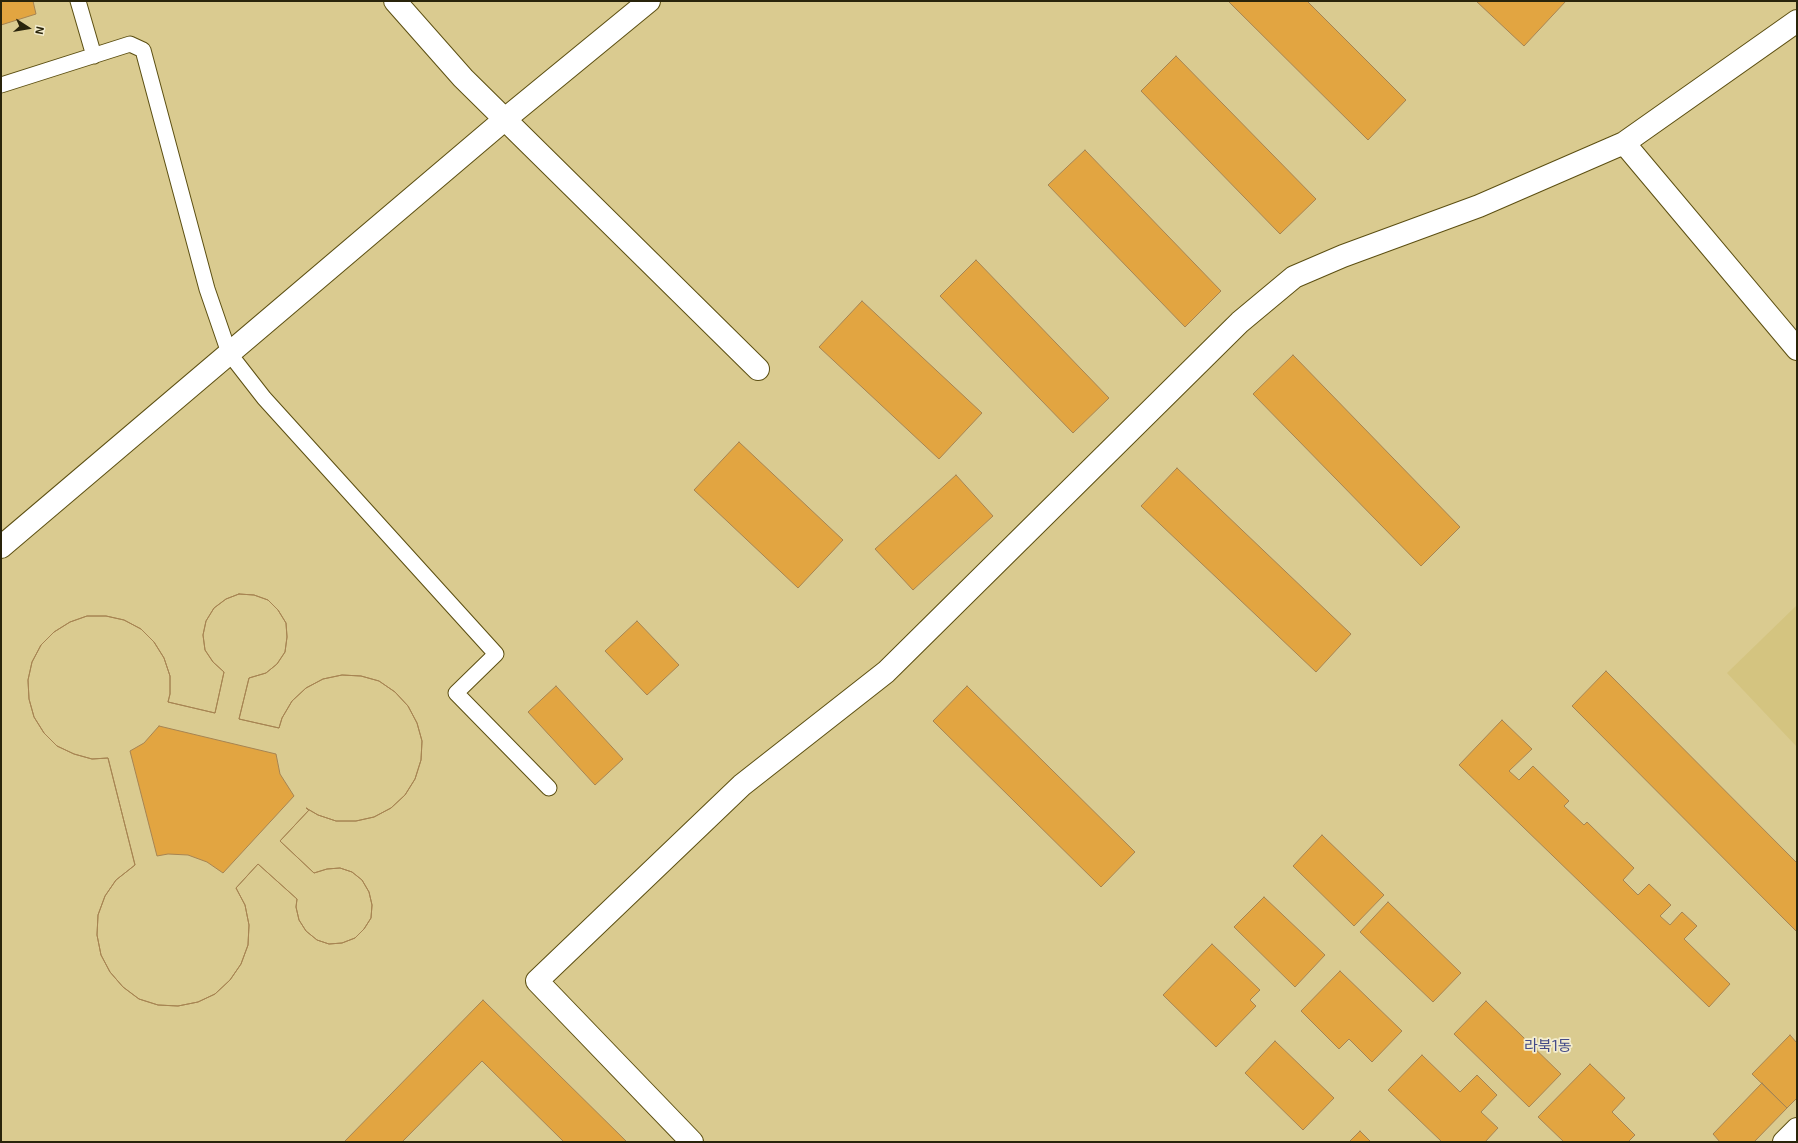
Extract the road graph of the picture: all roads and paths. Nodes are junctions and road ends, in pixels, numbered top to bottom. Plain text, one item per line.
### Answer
1 (78, 1) edge
2 (395, 1) edge
3 (649, 1) edge
4 (1797, 21) edge
5 (94, 56) junction
6 (1, 85) edge
7 (504, 120) junction
8 (1624, 143) junction
9 (1797, 349) edge
10 (229, 353) junction
11 (758, 369) dead end
12 (1, 547) edge
13 (549, 788) dead end
14 (1797, 1129) edge
15 (692, 1142) edge
16 (1784, 1142) edge

1 - 5 lane
2 - 7 street
3 - 7 street
4 - 8 street
5 - 6 lane
5 - 10 lane
7 - 10 street
7 - 11 street
8 - 9 street
8 - 15 street
10 - 12 street
10 - 13 lane
14 - 16 street

